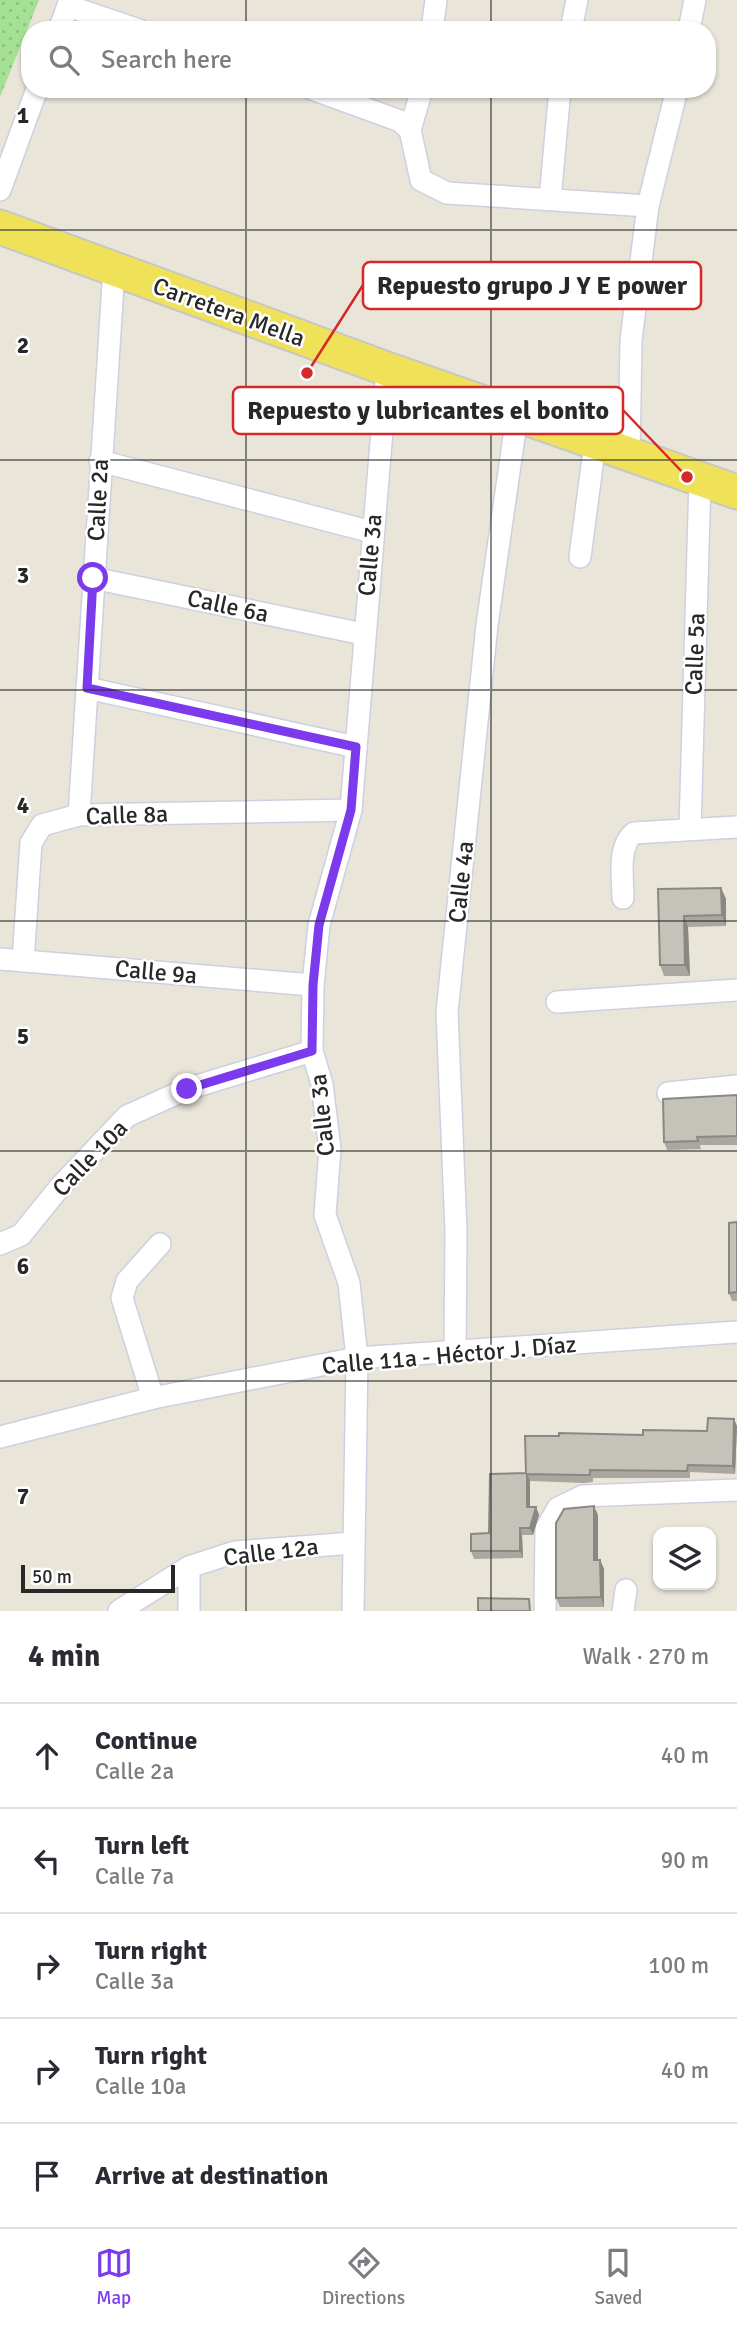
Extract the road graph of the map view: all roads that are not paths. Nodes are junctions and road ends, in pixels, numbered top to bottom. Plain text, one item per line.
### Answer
1 (436, 0) edge
2 (577, 0) edge
3 (695, 0) edge
4 (69, 3) edge
5 (62, 21) edge
6 (116, 21) edge
7 (433, 21) edge
8 (573, 21) edge
9 (691, 21) edge
10 (34, 98) edge
11 (338, 98) edge
12 (419, 98) edge
13 (559, 98) edge
14 (675, 98) edge
15 (410, 130) junction
16 (0, 190) edge
17 (550, 199) junction
18 (648, 206) junction
19 (0, 227) edge
20 (114, 269) junction
21 (387, 369) junction
22 (517, 416) junction
23 (595, 443) junction
24 (629, 455) junction
25 (100, 461) junction
26 (700, 479) junction
27 (737, 492) edge
28 (372, 532) junction
29 (580, 557) dead end
30 (93, 578) junction
31 (363, 634) junction
32 (87, 688) junction
33 (356, 747) junction
34 (351, 810) junction
35 (79, 815) junction
36 (737, 827) edge
37 (690, 829) junction
38 (623, 898) dead end
39 (0, 959) edge
40 (23, 961) junction
41 (313, 985) junction
42 (737, 990) edge
43 (557, 1002) dead end
44 (312, 1051) junction
45 (737, 1086) edge
46 (668, 1093) dead end
47 (0, 1244) edge
48 (160, 1244) dead end
49 (737, 1332) edge
50 (455, 1352) junction
51 (357, 1358) junction
52 (153, 1398) junction
53 (0, 1437) edge
54 (737, 1490) edge
55 (353, 1543) junction
56 (189, 1567) junction
57 (119, 1611) edge
58 (189, 1611) edge
59 (353, 1611) edge
60 (545, 1611) edge

1 - 7 street
2 - 8 street
3 - 9 street
4 - 5 street
4 - 6 street
10 - 16 street
11 - 15 street
12 - 15 street
13 - 17 street
14 - 18 street
15 - 17 street
17 - 18 street
18 - 24 street
19 - 20 main road, Carretera Mella
20 - 21 main road, Carretera Mella
20 - 25 street, Calle 2a
21 - 22 main road, Carretera Mella
21 - 28 street, Calle 3a
22 - 23 main road, Carretera Mella
22 - 50 street, Calle 4a
23 - 24 main road, Carretera Mella
23 - 29 street
24 - 26 main road, Carretera Mella
25 - 28 street
25 - 30 street, Calle 2a
26 - 27 main road, Carretera Mella
26 - 37 street, Calle 5a
28 - 31 street, Calle 3a
30 - 31 street, Calle 6a
30 - 32 street, Calle 2a
31 - 33 street, Calle 3a
32 - 33 street
32 - 35 street, Calle 2a
33 - 34 street, Calle 3a
34 - 35 street, Calle 8a
34 - 41 street, Calle 3a
35 - 40 street, Calle 8a
36 - 37 street
37 - 38 street
39 - 40 street, Calle 9a
40 - 41 street, Calle 9a
41 - 44 street, Calle 3a
42 - 43 street
44 - 47 street, Calle 10a
44 - 51 street, Calle 3a
45 - 46 street
48 - 52 street
49 - 50 street, Calle 11a - Héctor J. Díaz
50 - 51 street, Calle 11a - Héctor J. Díaz
51 - 52 street, Calle 11a - Héctor J. Díaz
51 - 55 street, Calle 3a
52 - 53 street, Calle 11a - Héctor J. Díaz
54 - 60 street
55 - 56 street, Calle 12a
55 - 59 street, Calle 3a
56 - 57 street, Calle 12a
56 - 58 street

